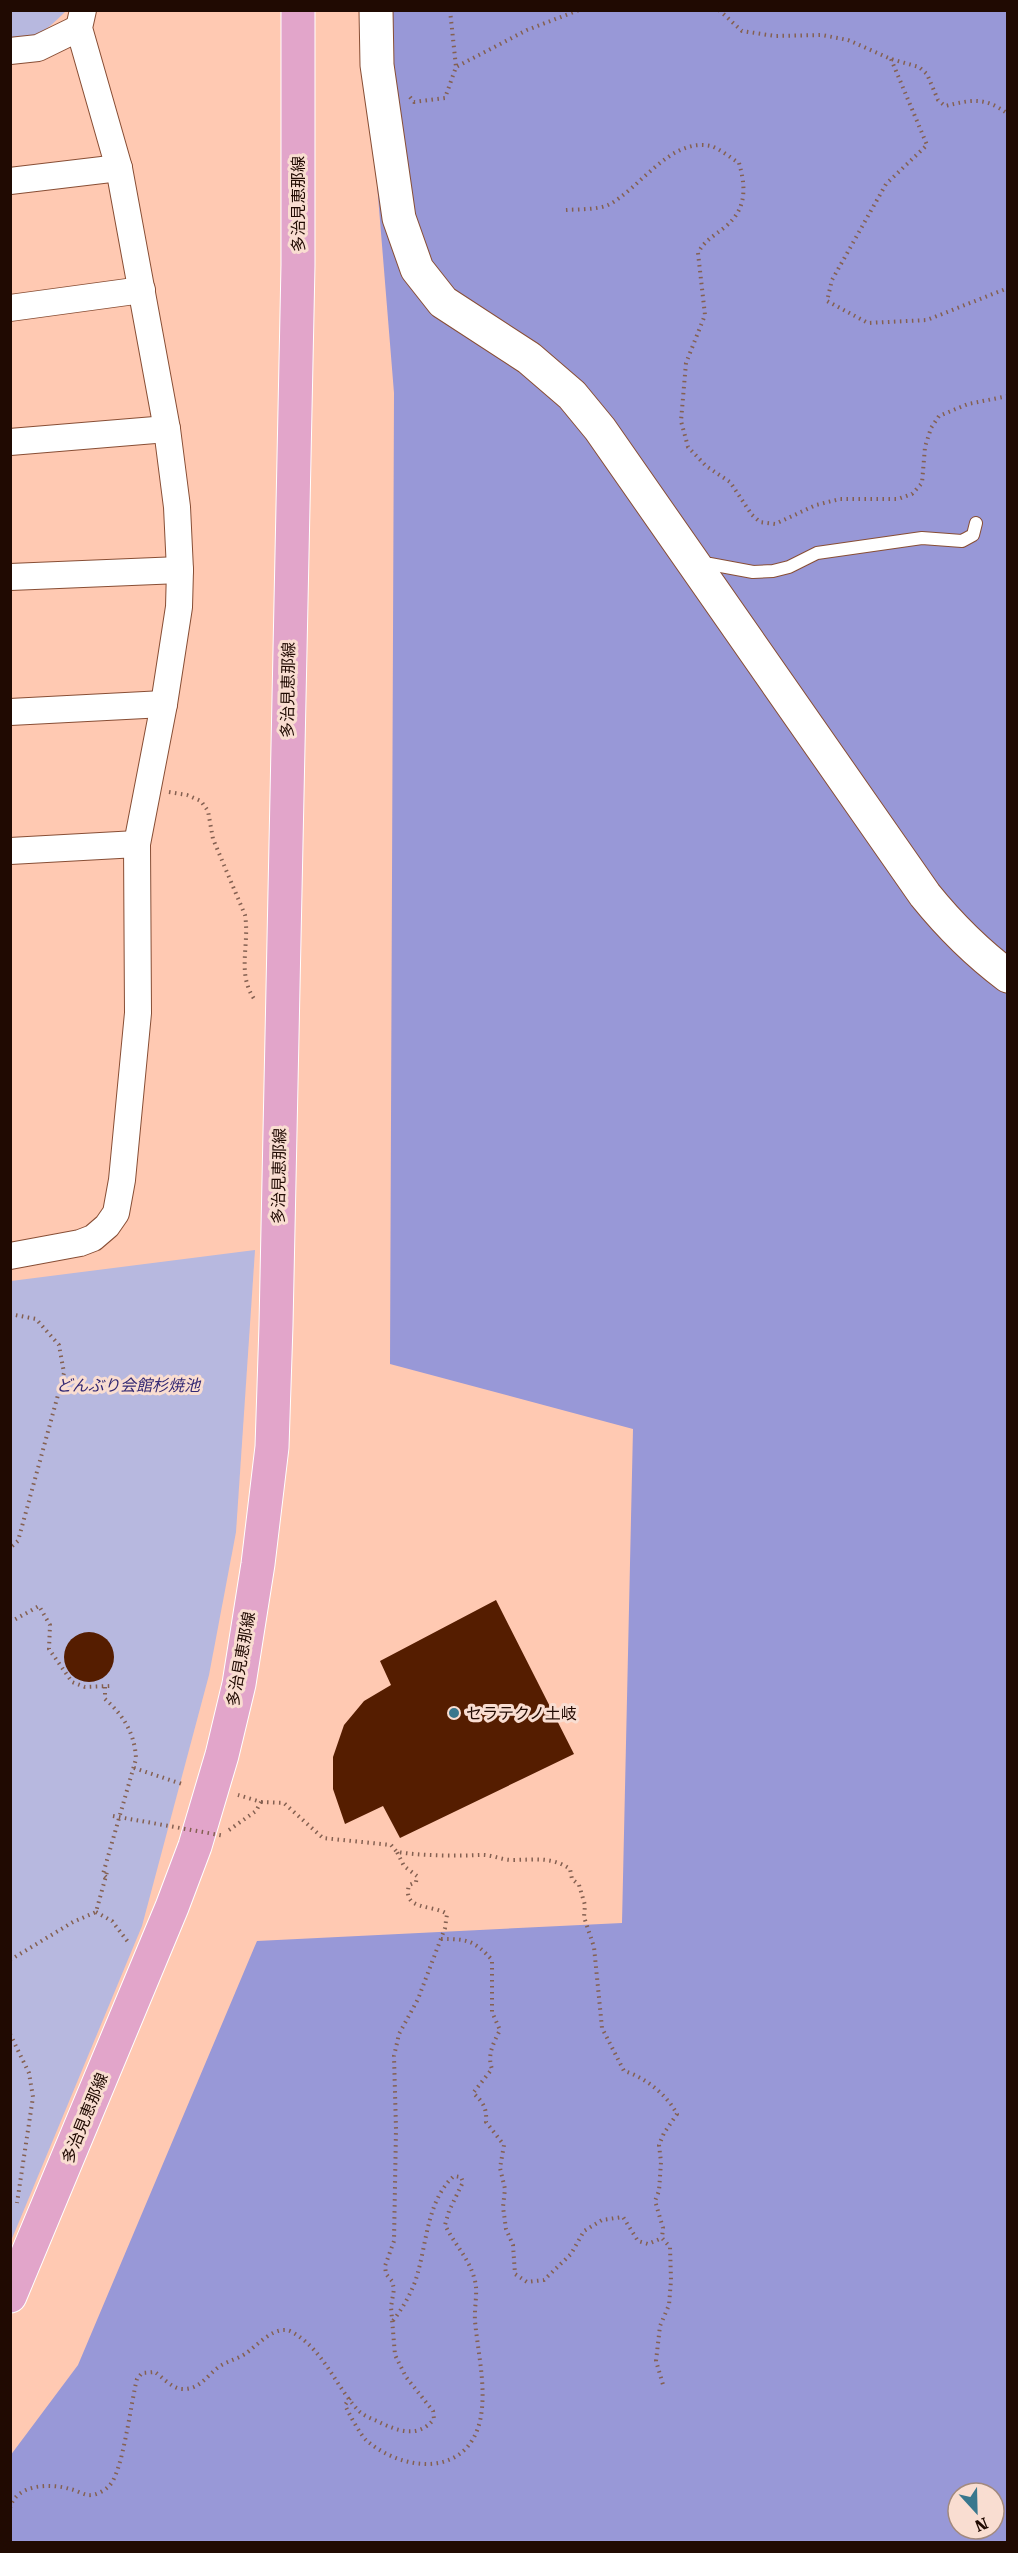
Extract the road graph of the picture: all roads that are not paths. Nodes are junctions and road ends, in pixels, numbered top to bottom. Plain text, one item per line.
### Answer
1 (298, 10) edge
2 (376, 10) edge
3 (81, 19) edge
4 (10, 51) edge
5 (118, 168) junction
6 (10, 181) edge
7 (142, 290) junction
8 (10, 308) edge
9 (167, 429) junction
10 (10, 442) edge
11 (976, 524) dead end
12 (696, 566) junction
13 (180, 570) junction
14 (10, 577) edge
15 (164, 704) junction
16 (10, 712) edge
17 (137, 844) junction
18 (10, 851) edge
19 (1008, 976) edge
20 (10, 1256) edge
21 (10, 2296) edge

1 - 21 main road, 多治見恵那線
2 - 12 street
3 - 4 street
3 - 5 street
5 - 6 street
5 - 7 street
7 - 8 street
7 - 9 street
9 - 10 street
9 - 13 street
11 - 12 lane
12 - 19 street
13 - 14 street
13 - 15 street
15 - 16 street
15 - 17 street
17 - 18 street
17 - 20 street

